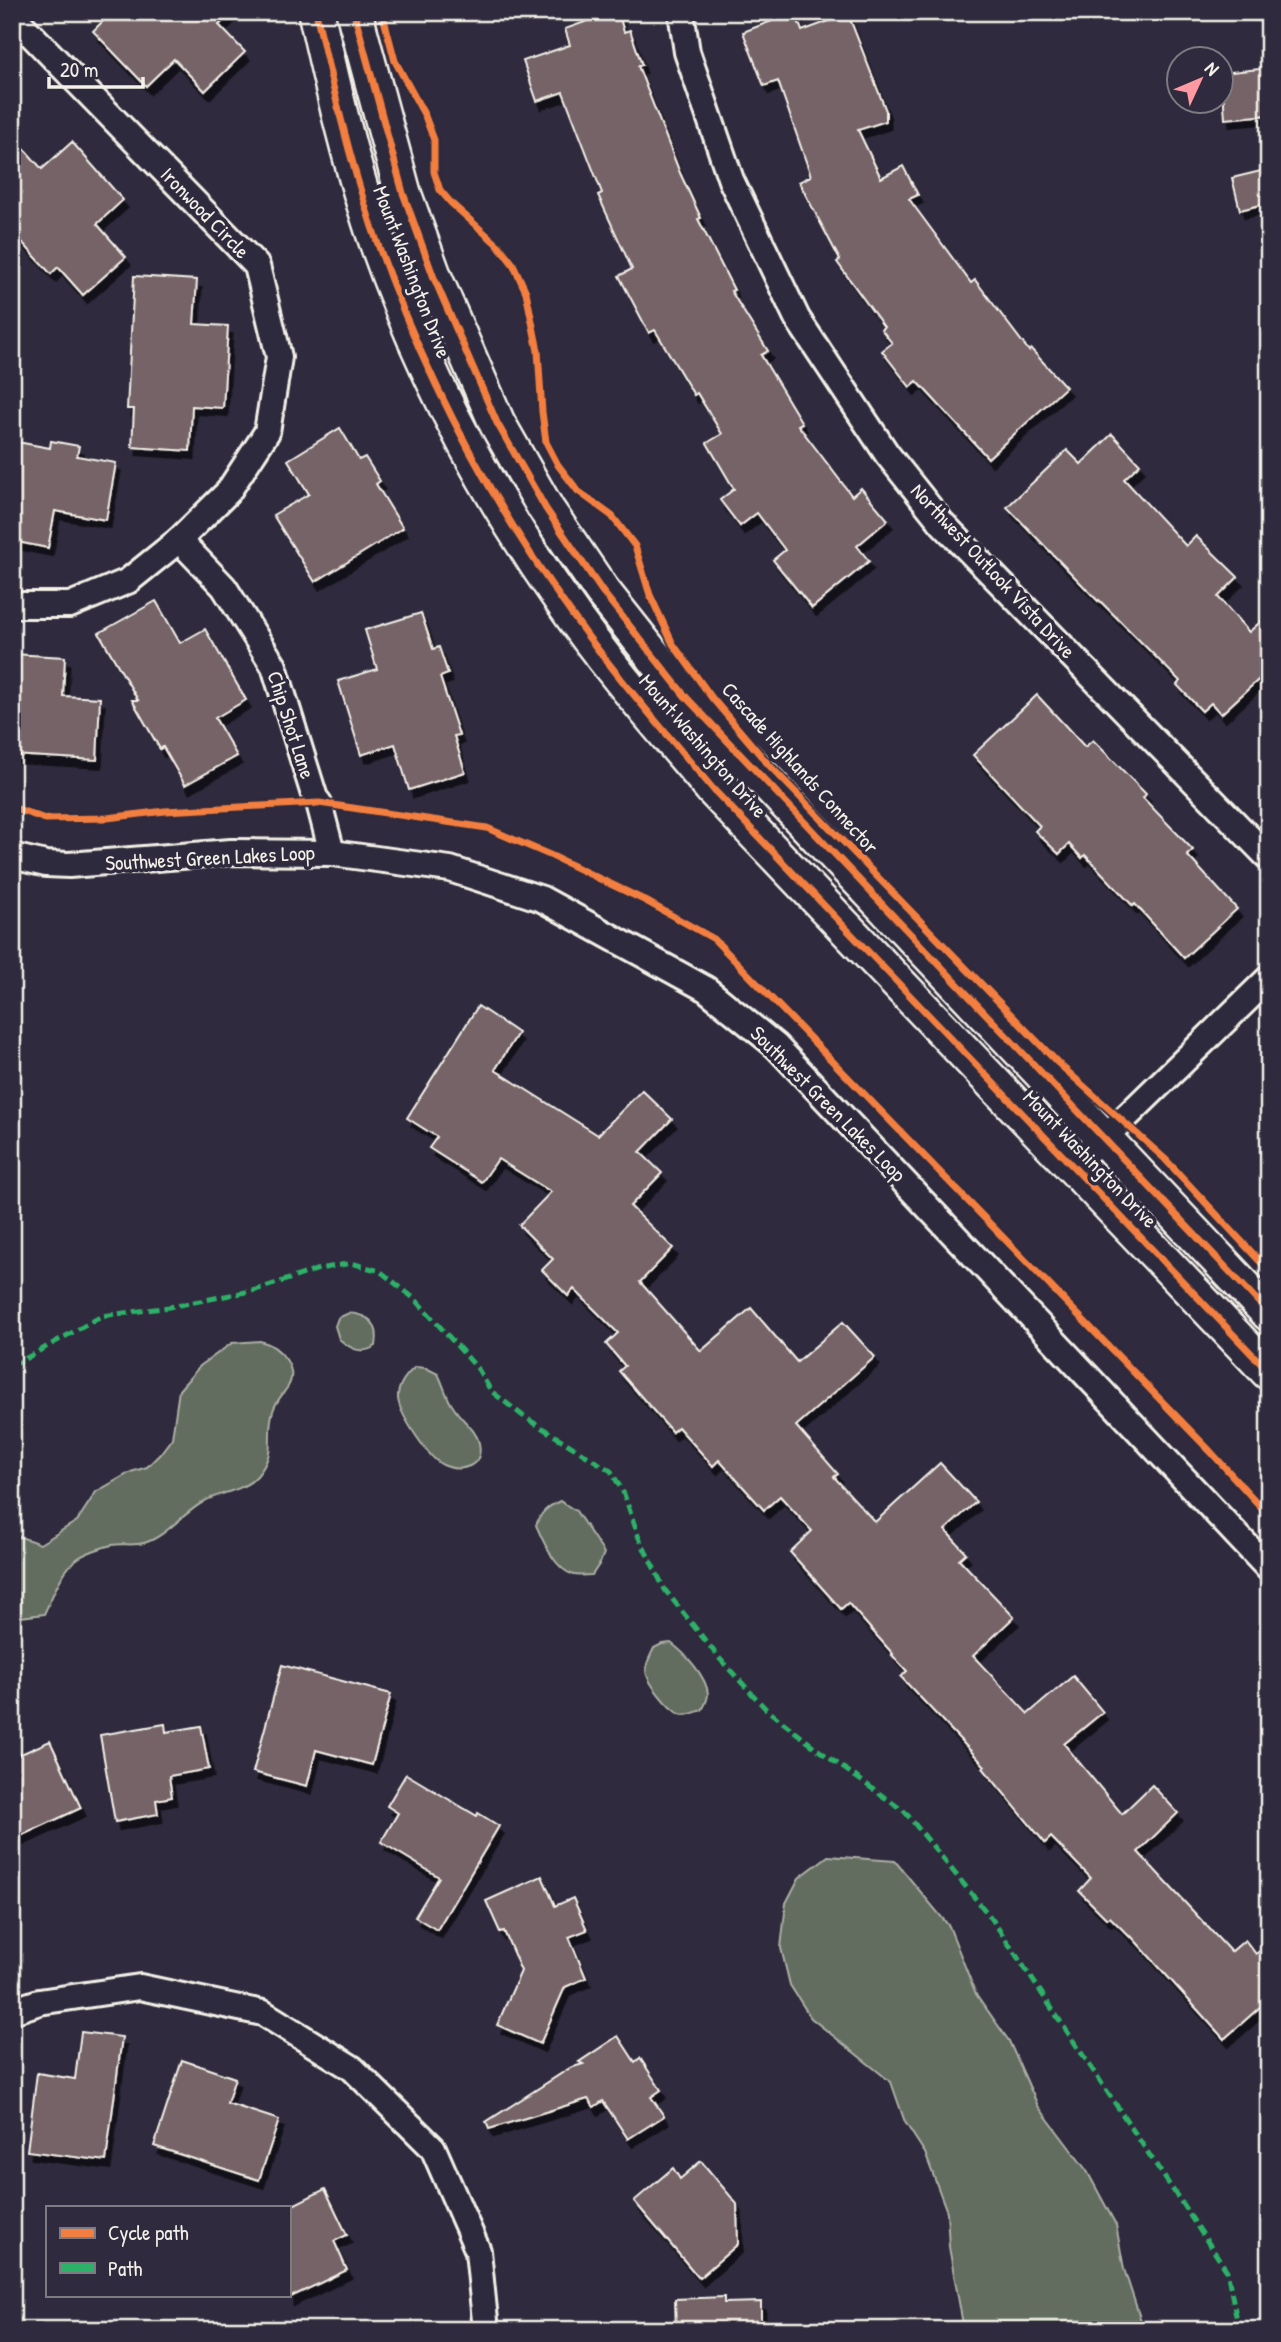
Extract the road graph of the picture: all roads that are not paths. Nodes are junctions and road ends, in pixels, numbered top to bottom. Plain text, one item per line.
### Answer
1 (316, 12) edge
2 (354, 12) edge
3 (681, 12) edge
4 (12, 15) edge
5 (179, 540) junction
6 (12, 605) edge
7 (332, 853) junction
8 (12, 856) edge
9 (1269, 858) edge
10 (1269, 978) edge
11 (1101, 1138) junction
12 (1072, 1165) junction
13 (1269, 1313) edge
14 (1269, 1372) edge
15 (1269, 1569) edge
16 (12, 2011) edge
17 (486, 2330) edge

1 - 12 main road, Mount Washington Drive
2 - 11 main road, Mount Washington Drive
3 - 9 street, Northwest Outlook Vista Drive
4 - 5 street, Ironwood Circle
5 - 6 street, Ironwood Circle
5 - 7 street, Chip Shot Lane
7 - 8 street, Southwest Green Lakes Loop
7 - 15 street, Southwest Green Lakes Loop
10 - 11 street
11 - 12 street
11 - 13 main road, Mount Washington Drive
12 - 14 main road, Mount Washington Drive
16 - 17 street

